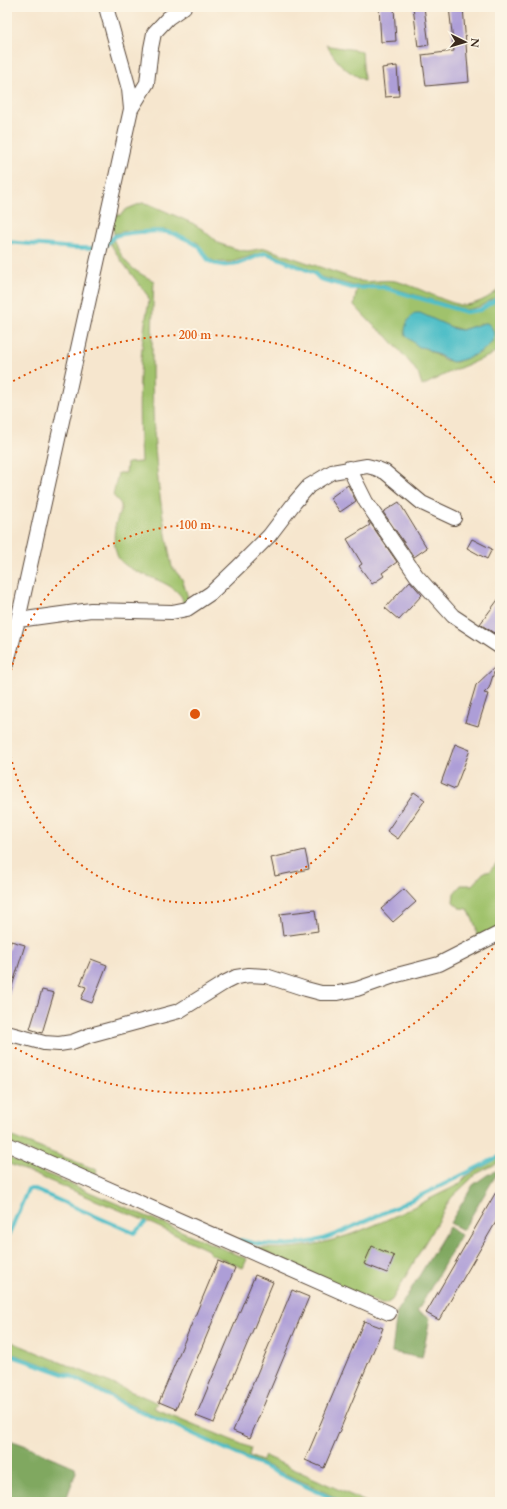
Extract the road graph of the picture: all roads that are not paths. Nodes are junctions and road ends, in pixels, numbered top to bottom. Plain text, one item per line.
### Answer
1 (106, 7) edge
2 (184, 7) edge
3 (131, 109) junction
4 (349, 468) junction
5 (454, 518) dead end
6 (18, 620) junction
7 (500, 647) edge
8 (7, 662) edge
9 (500, 933) edge
10 (7, 1033) edge
11 (7, 1144) edge
12 (389, 1314) dead end

1 - 3 street
2 - 3 street
3 - 6 street
4 - 5 street
4 - 6 street
4 - 7 street
6 - 8 street
9 - 10 street
11 - 12 street

